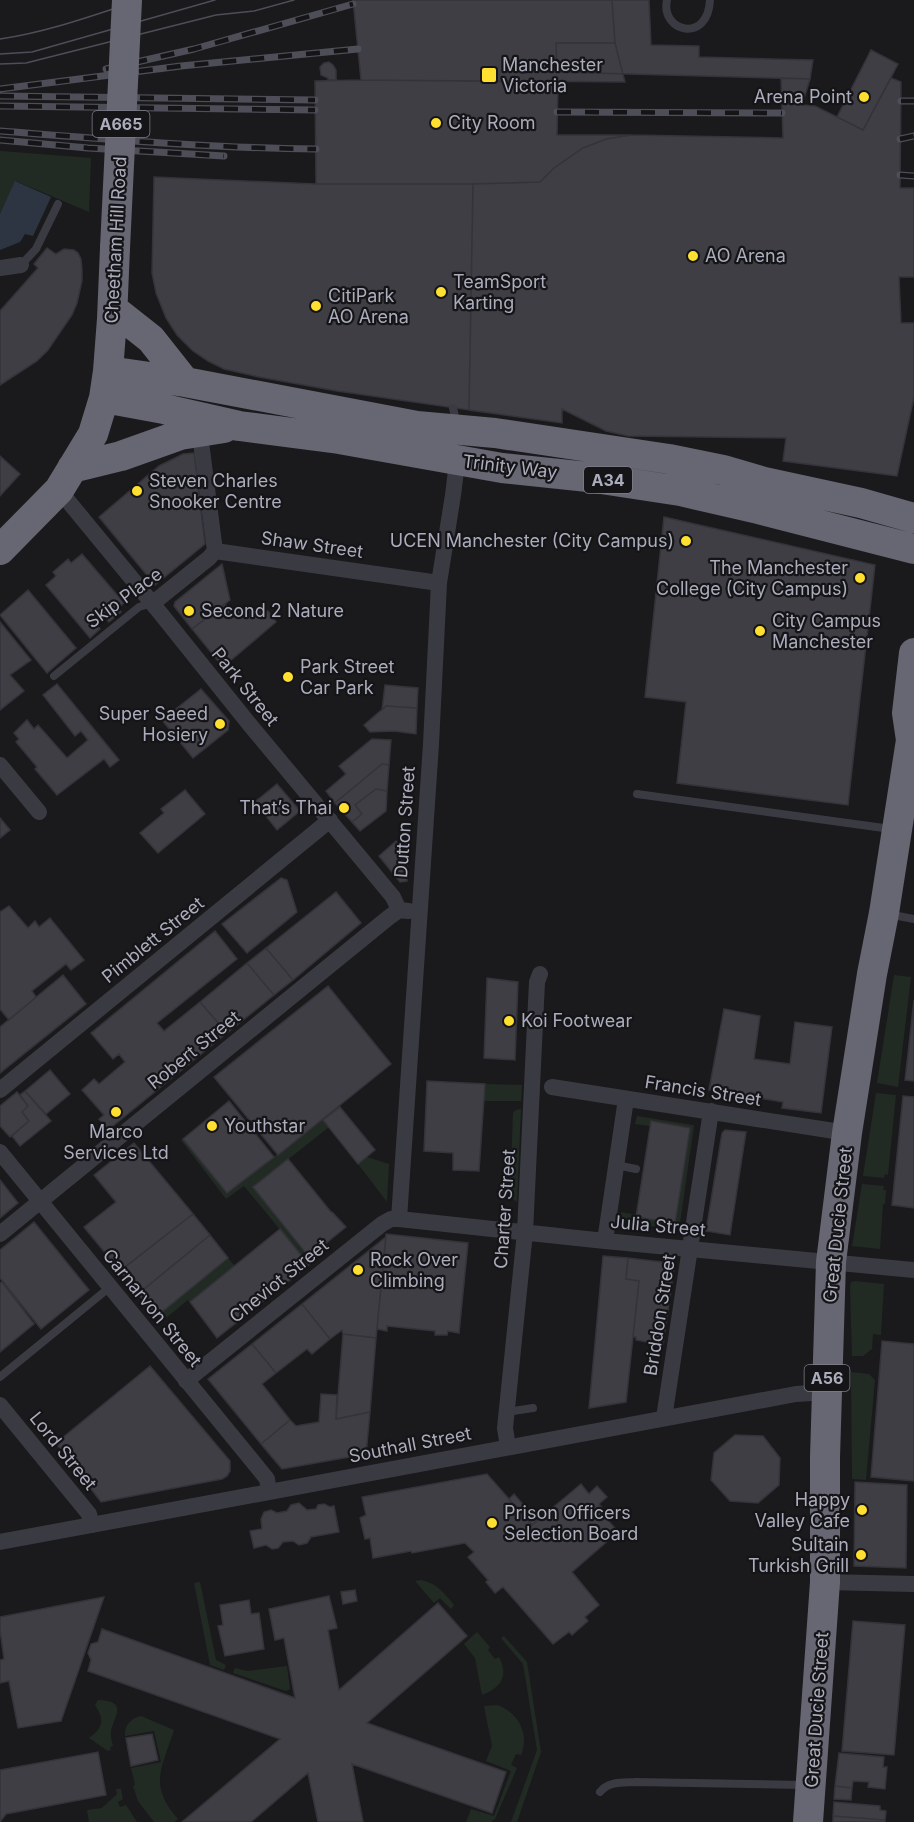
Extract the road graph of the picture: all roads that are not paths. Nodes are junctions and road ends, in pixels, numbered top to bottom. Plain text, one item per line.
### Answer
1 (127, 0) edge
2 (667, 0) edge
3 (711, 0) edge
4 (58, 204) dead end
5 (21, 265) joint
6 (0, 268) edge
7 (113, 309) junction
8 (185, 381) junction
9 (106, 385) junction
10 (455, 419) junction
11 (239, 426) junction
12 (197, 431) junction
13 (458, 460) junction
14 (588, 477) junction
15 (65, 479) junction
16 (914, 518) edge
17 (914, 549) edge
18 (0, 550) edge
19 (215, 551) junction
20 (439, 583) junction
21 (153, 603) junction
22 (914, 653) edge
23 (54, 676) dead end
24 (913, 738) edge
25 (0, 765) edge
26 (637, 794) dead end
27 (39, 812) dead end
28 (330, 820) junction
29 (897, 830) junction
30 (399, 909) junction
31 (418, 912) junction
32 (884, 913) junction
33 (914, 919) edge
34 (540, 974) dead end
35 (552, 1086) dead end
36 (0, 1090) edge
37 (626, 1098) junction
38 (711, 1111) junction
39 (847, 1133) junction
40 (0, 1152) edge
41 (616, 1166) junction
42 (636, 1169) dead end
43 (40, 1200) junction
44 (399, 1219) junction
45 (525, 1233) junction
46 (0, 1234) edge
47 (605, 1241) junction
48 (690, 1249) junction
49 (831, 1262) junction
50 (914, 1270) edge
51 (110, 1287) junction
52 (0, 1377) edge
53 (186, 1381) junction
54 (827, 1392) junction
55 (0, 1405) edge
56 (533, 1408) dead end
57 (506, 1412) junction
58 (664, 1418) junction
59 (508, 1447) junction
60 (269, 1491) junction
61 (92, 1525) junction
62 (0, 1542) edge
63 (825, 1582) junction
64 (914, 1584) edge
65 (811, 1785) junction
66 (600, 1792) dead end
67 (808, 1822) edge

1 - 7 highway, Cheetham Hill Road / A665, bridge
2 - 3 lane
4 - 5 lane
5 - 6 street
7 - 8 highway
7 - 9 highway, Cheetham Hill Road / A665
8 - 9 highway
8 - 10 highway, Trinity Way / A34
9 - 11 highway, Trinity Way / A34
9 - 15 highway, Cheetham Hill Road / A665
10 - 13 street, Dutton Street
10 - 14 highway
10 - 16 highway, Trinity Way / A34
11 - 12 highway
11 - 13 highway, Trinity Way / A34
12 - 15 highway
12 - 19 street
13 - 14 highway, Trinity Way / A34
13 - 20 street, Dutton Street
14 - 17 highway, Trinity Way / A34
15 - 18 highway, Cheetham Hill Road / A665
15 - 21 street, Park Street
19 - 20 street, Shaw Street
19 - 21 street, Skip Place
20 - 31 street, Dutton Street
21 - 23 lane, Skip Place
21 - 28 street, Park Street
22 - 24 highway, Great Ducie Street / A56
24 - 29 highway, Great Ducie Street / A56
25 - 27 street
26 - 29 lane
28 - 30 street, Park Street
28 - 36 street, Pimblett Street
29 - 32 highway, Great Ducie Street / A56
30 - 31 street
30 - 43 street, Robert Street
31 - 44 street, Dutton Street
32 - 33 lane
32 - 39 highway, Great Ducie Street / A56
34 - 45 street, Charter Street
35 - 37 street, Francis Street
37 - 38 street, Francis Street
37 - 41 street
38 - 39 street, Francis Street
38 - 48 street, Briddon Street
39 - 49 highway, Great Ducie Street / A56
40 - 43 street, Carnarvon Street
41 - 42 lane
41 - 47 street
43 - 46 street, Robert Street
43 - 51 street, Carnarvon Street
44 - 45 street, Julia Street
44 - 53 street, Cheviot Street
45 - 47 street, Julia Street
45 - 57 street, Charter Street
47 - 48 street, Julia Street
48 - 49 street, Julia Street
48 - 58 street, Briddon Street
49 - 50 street, Julia Street
49 - 54 highway, Great Ducie Street / A56
51 - 52 lane
51 - 53 street, Carnarvon Street
53 - 60 street, Carnarvon Street
54 - 58 street, Southall Street
54 - 63 highway, Great Ducie Street / A56
55 - 61 street, Lord Street
56 - 57 lane
57 - 59 street, Charter Street
58 - 59 street, Southall Street
59 - 60 street, Southall Street
60 - 61 street, Southall Street
61 - 62 street, Southall Street
63 - 64 street
63 - 65 highway, Great Ducie Street / A56
65 - 66 lane
65 - 67 highway, Great Ducie Street / A56

